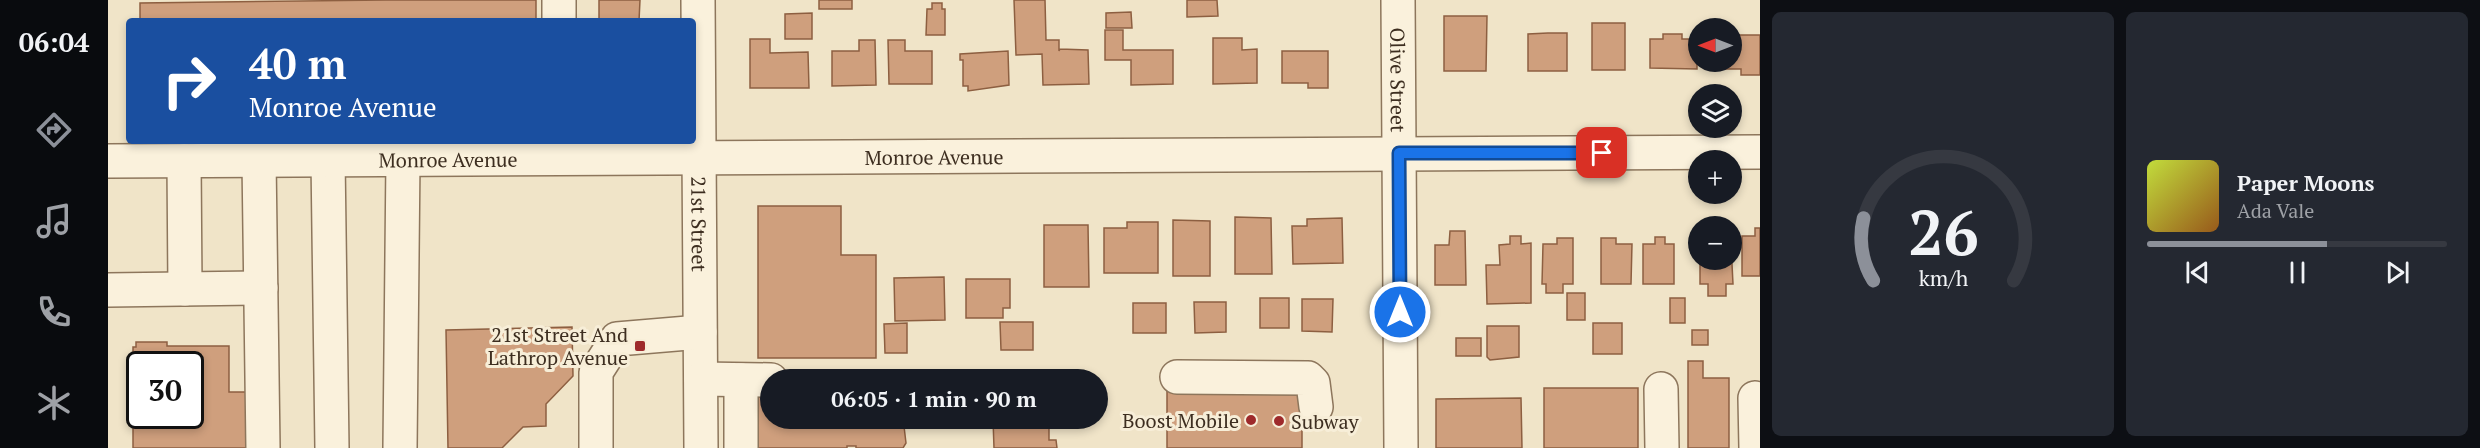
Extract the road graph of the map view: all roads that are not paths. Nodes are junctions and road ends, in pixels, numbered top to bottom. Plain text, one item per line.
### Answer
1 (559, 0) edge
2 (698, 0) edge
3 (1398, 0) edge
4 (559, 18) edge
5 (567, 149) edge
6 (1760, 152) edge
7 (1399, 153) junction
8 (699, 157) junction
9 (328, 159) junction
10 (403, 159) junction
11 (184, 160) junction
12 (259, 160) junction
13 (108, 161) edge
14 (261, 288) junction
15 (185, 289) junction
16 (108, 290) edge
17 (700, 332) junction
18 (1177, 377) dead end
19 (701, 379) junction
20 (756, 380) edge
21 (1660, 390) dead end
22 (1755, 398) dead end
23 (1316, 407) dead end
24 (263, 448) edge
25 (332, 448) edge
26 (400, 448) edge
27 (596, 448) edge
28 (701, 448) edge
29 (741, 448) edge
30 (1401, 448) edge
31 (1662, 448) edge
32 (1756, 448) edge

1 - 4 street
2 - 8 street, 21st Street
3 - 7 street, Olive Street
5 - 8 street, Monroe Avenue
5 - 10 street, Monroe Avenue
6 - 7 street, Monroe Avenue
7 - 8 street, Monroe Avenue
7 - 30 street, Olive Street
8 - 17 street, 21st Street
9 - 10 street, Monroe Avenue
9 - 12 street, Monroe Avenue
9 - 25 street
10 - 26 street
11 - 12 street, Monroe Avenue
11 - 13 street, Monroe Avenue
11 - 15 street
12 - 14 street
14 - 15 street
14 - 24 street
15 - 16 street
17 - 19 street, 21st Street
17 - 27 street
18 - 23 street
19 - 20 street
19 - 28 street, 21st Street
20 - 29 street
21 - 31 street
22 - 32 street

